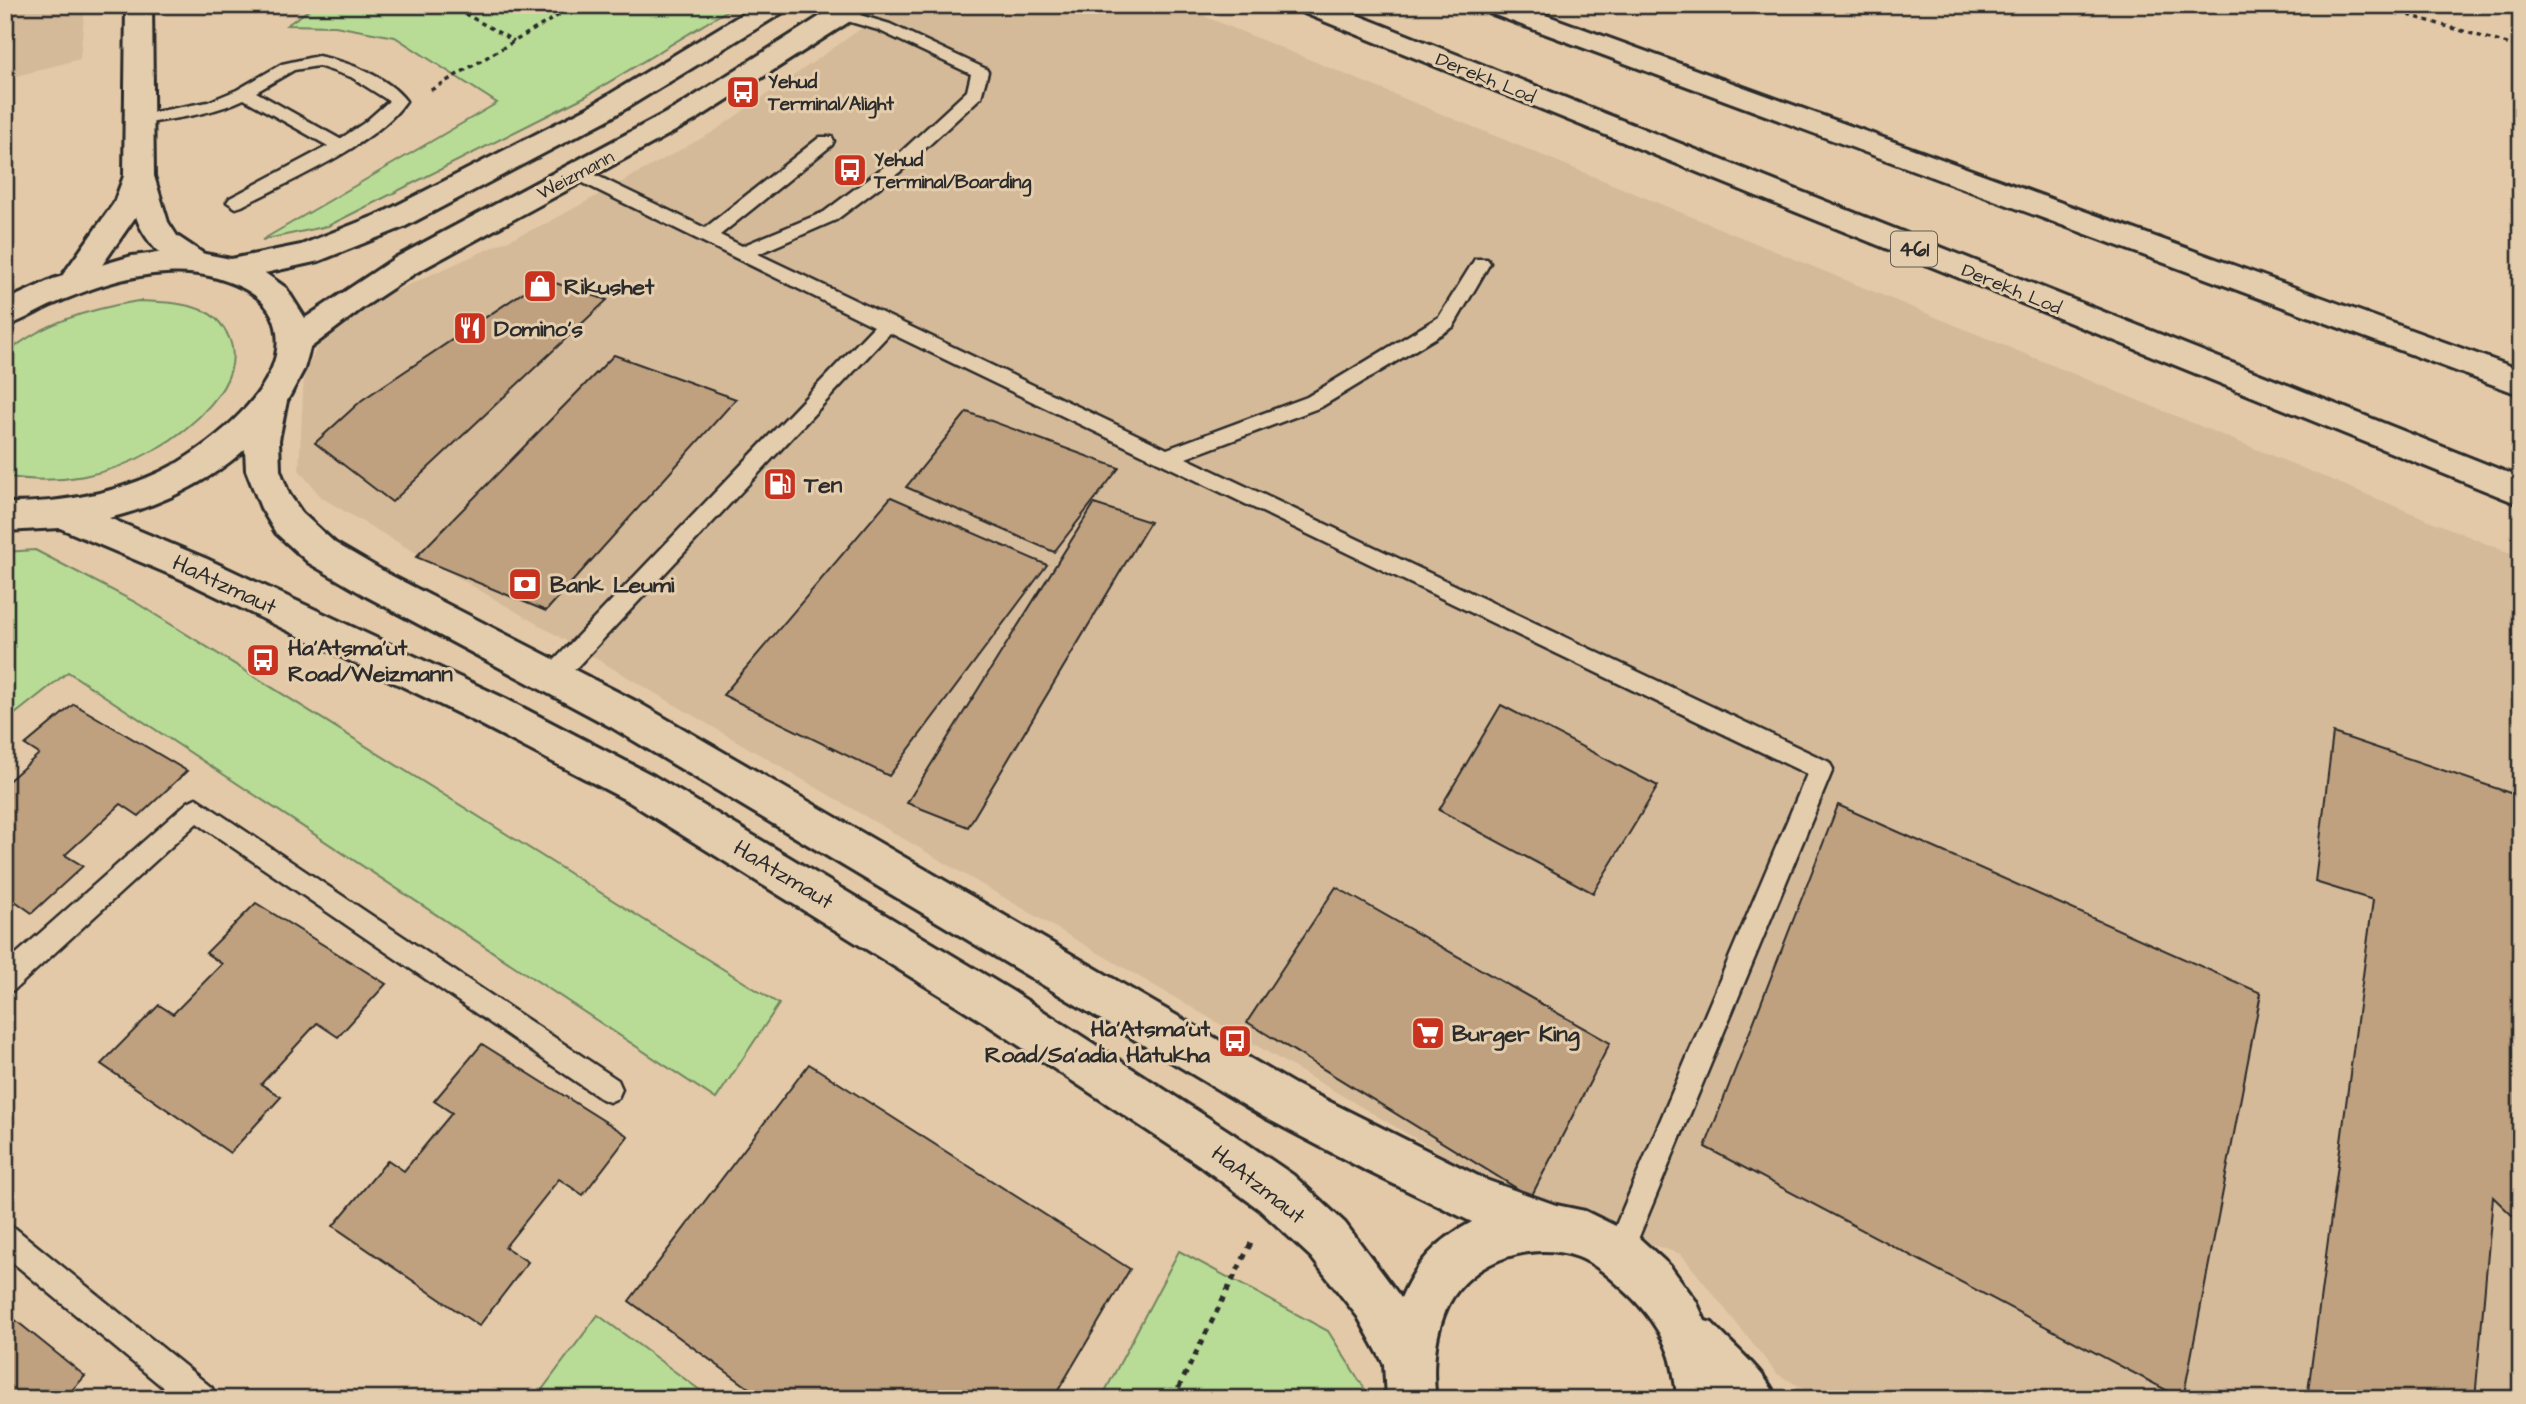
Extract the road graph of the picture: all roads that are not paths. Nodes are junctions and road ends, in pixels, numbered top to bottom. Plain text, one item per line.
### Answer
1 (139, 5) edge
2 (776, 5) edge
3 (1308, 5) edge
4 (1493, 5) edge
5 (850, 10) edge
6 (244, 92) junction
7 (139, 120) junction
8 (826, 141) dead end
9 (339, 145) junction
10 (577, 173) junction
11 (139, 176) junction
12 (236, 202) dead end
13 (705, 237) junction
14 (740, 254) junction
15 (1481, 263) dead end
16 (199, 265) junction
17 (230, 270) junction
18 (5, 285) edge
19 (64, 287) junction
20 (5, 316) edge
21 (887, 324) junction
22 (294, 343) junction
23 (2521, 383) edge
24 (271, 399) junction
25 (1166, 457) junction
26 (2521, 492) edge
27 (65, 515) junction
28 (5, 517) edge
29 (554, 676) junction
30 (5, 981) edge
31 (609, 1089) dead end
32 (1553, 1227) junction
33 (5, 1238) edge
34 (1619, 1251) junction
35 (1689, 1335) junction
36 (1411, 1381) edge
37 (201, 1399) edge
38 (1703, 1399) edge
39 (1752, 1399) edge

1 - 7 street
2 - 17 street, Weizmann
3 - 26 street, Derekh Lod / 461
4 - 23 street
5 - 10 street, Weizmann
5 - 14 lane
6 - 7 lane
6 - 9 lane
6 - 9 lane
7 - 11 street
8 - 13 lane
9 - 12 lane
10 - 13 lane
10 - 22 street, Weizmann
11 - 16 street
11 - 19 street
13 - 14 lane
14 - 21 lane
15 - 25 lane
16 - 17 street
16 - 19 street
17 - 22 street
18 - 19 street
19 - 20 street
21 - 25 lane
21 - 29 lane
22 - 24 street
24 - 27 street
24 - 29 street
25 - 34 lane
27 - 28 street
27 - 36 street, HaAtzmaut
29 - 32 street
30 - 31 lane
32 - 34 street
32 - 36 street
33 - 37 lane
34 - 35 street
35 - 38 street
35 - 39 street

